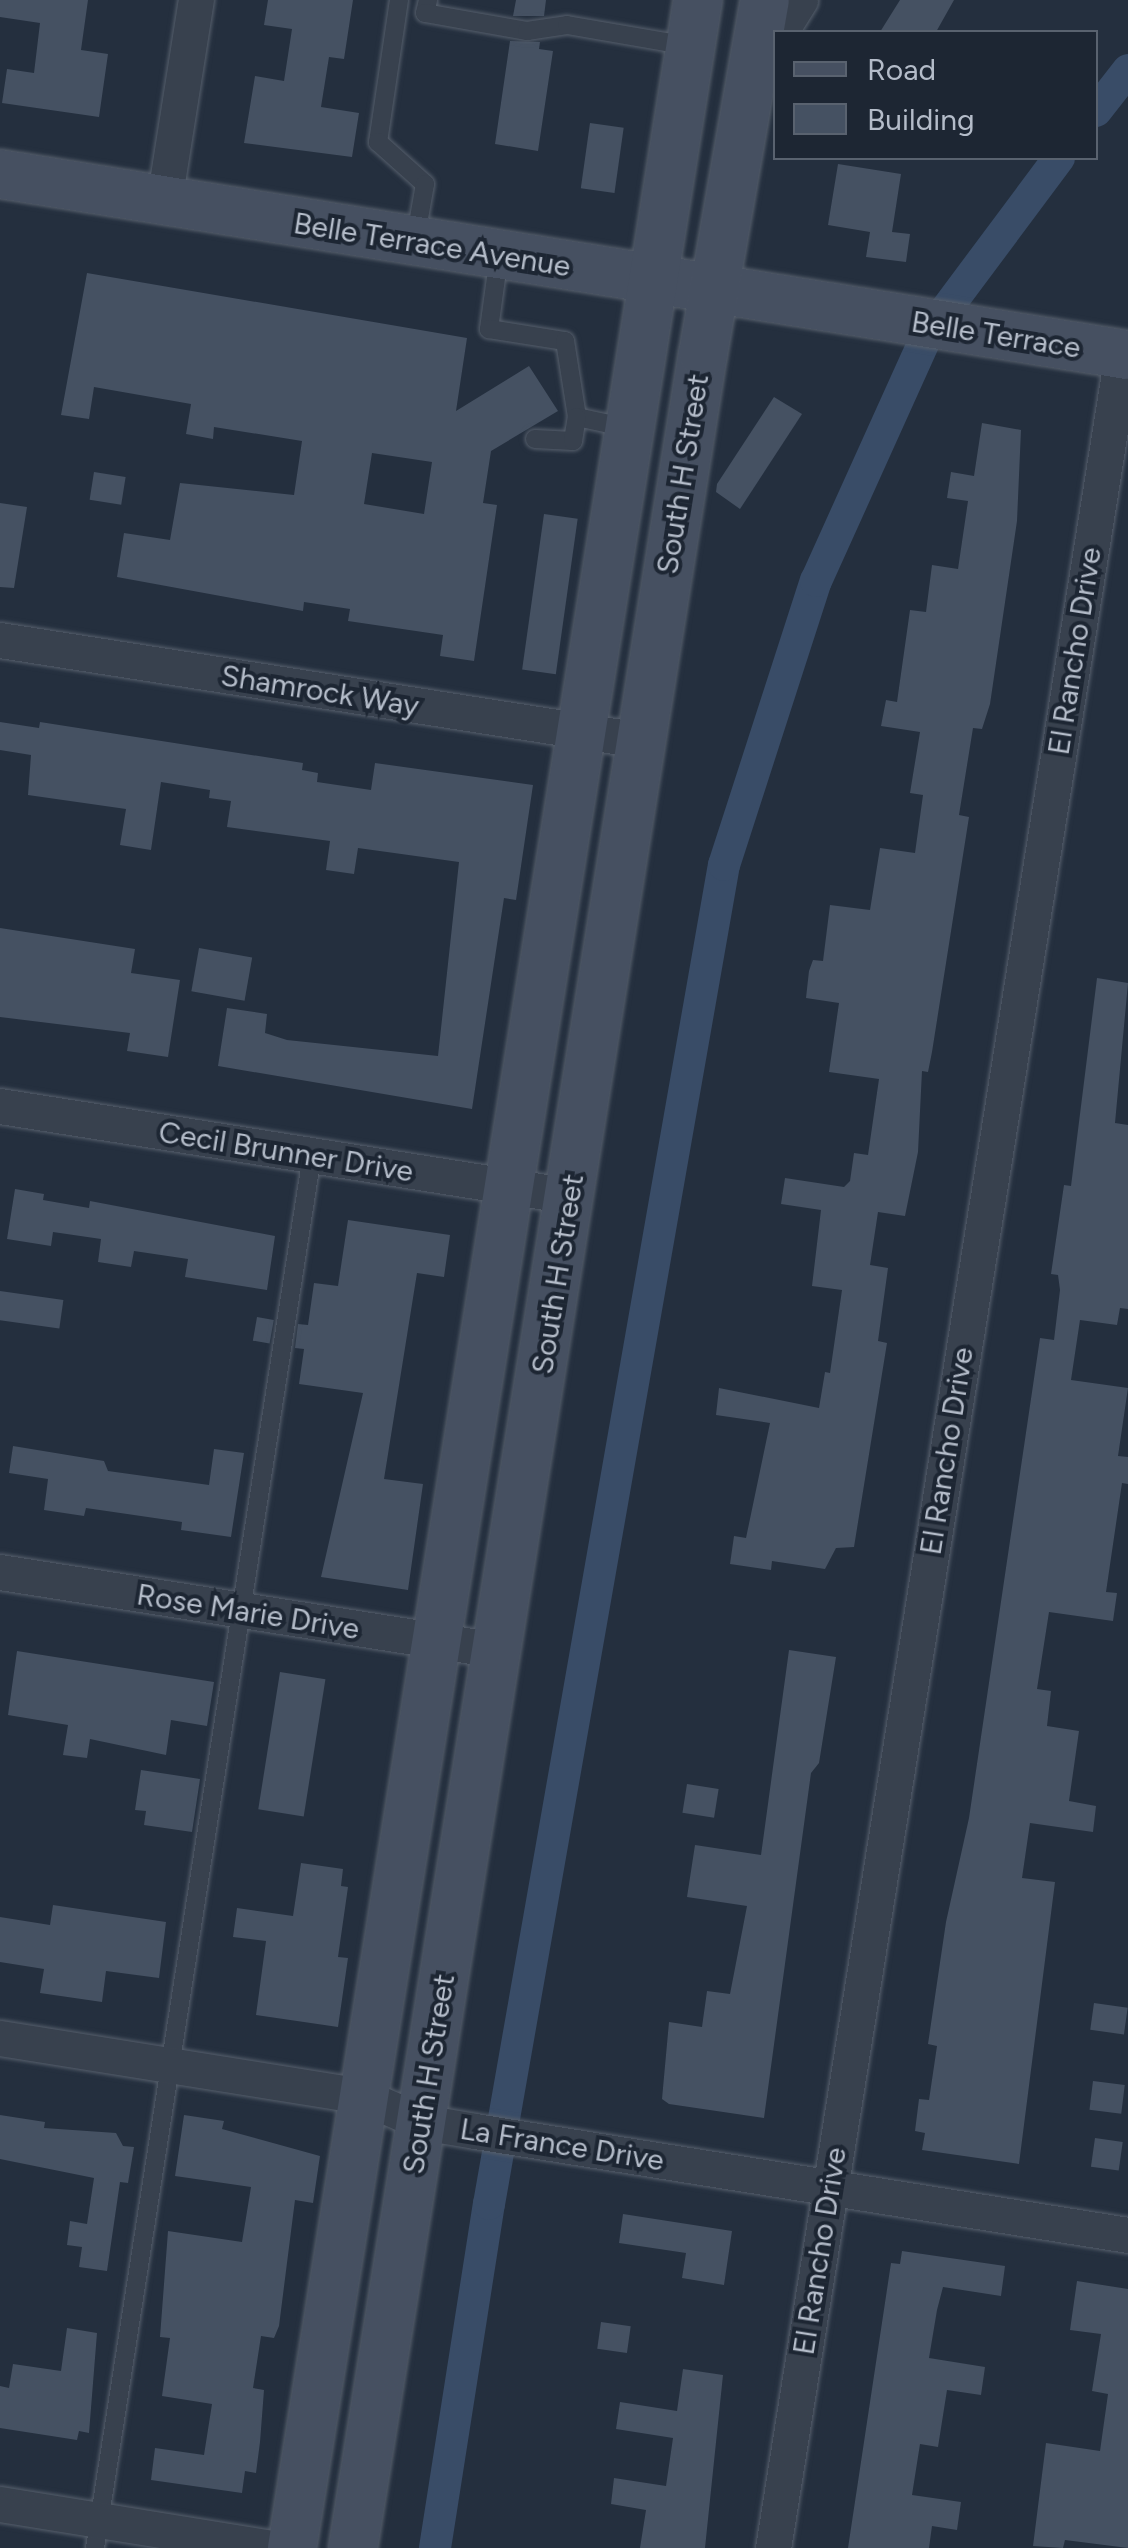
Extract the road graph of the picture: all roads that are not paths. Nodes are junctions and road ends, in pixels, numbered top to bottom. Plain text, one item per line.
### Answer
1 (196, 0) edge
2 (399, 0) edge
3 (428, 0) edge
4 (698, 0) edge
5 (765, 0) edge
6 (800, 0) edge
7 (781, 30) edge
8 (690, 46) junction
9 (773, 46) edge
10 (750, 91) junction
11 (0, 174) edge
12 (164, 201) junction
13 (415, 242) junction
14 (499, 256) junction
15 (652, 281) junction
16 (713, 292) junction
17 (865, 314) joint
18 (1125, 354) edge
19 (577, 417) junction
20 (629, 428) junction
21 (535, 440) dead end
22 (0, 640) edge
23 (582, 734) junction
24 (640, 740) junction
25 (0, 1106) edge
26 (312, 1156) junction
27 (510, 1188) junction
28 (572, 1196) junction
29 (0, 1572) edge
30 (246, 1612) junction
31 (439, 1642) junction
32 (496, 1650) junction
33 (0, 2038) edge
34 (173, 2065) junction
35 (362, 2096) junction
36 (422, 2122) junction
37 (830, 2188) junction
38 (1128, 2235) edge
39 (0, 2504) edge
40 (97, 2534) edge
41 (273, 2548) edge
42 (292, 2548) edge
43 (353, 2548) edge
44 (773, 2548) edge

1 - 12 street
2 - 13 lane
3 - 8 lane
4 - 8 street, South H Street
5 - 10 street, South H Street
6 - 7 street
8 - 15 street, South H Street
9 - 10 street
10 - 16 street, South H Street
11 - 12 street, Belle Terrace Avenue
12 - 13 street, Belle Terrace Avenue
13 - 14 street, Belle Terrace Avenue
14 - 15 street, Belle Terrace Avenue
14 - 19 lane
15 - 16 street, Belle Terrace Avenue
15 - 20 street, South H Street
16 - 17 street, Belle Terrace Avenue
16 - 24 street, South H Street
17 - 18 street, Belle Terrace
18 - 37 street, El Rancho Drive
19 - 20 lane
19 - 21 lane
20 - 23 street, South H Street
22 - 23 street, Shamrock Way
23 - 24 street, Shamrock Way
23 - 27 street, South H Street
24 - 28 street, South H Street
25 - 26 street, Cecil Brunner Drive
26 - 27 street, Cecil Brunner Drive
26 - 30 lane
27 - 28 street, Cecil Brunner Drive
27 - 31 street, South H Street
28 - 32 street, South H Street
29 - 30 street, Rose Marie Drive
30 - 31 street, Rose Marie Drive
30 - 34 lane
31 - 32 street, Rose Marie Drive
31 - 35 street, South H Street
32 - 36 street, South H Street
33 - 34 street, La France Drive
34 - 35 street, La France Drive
34 - 40 lane
35 - 36 street, La France Drive
35 - 42 street, South H Street
36 - 37 street, La France Drive
36 - 43 street, South H Street
37 - 38 street, La France Drive
37 - 44 street, El Rancho Drive
39 - 40 street
40 - 41 street

